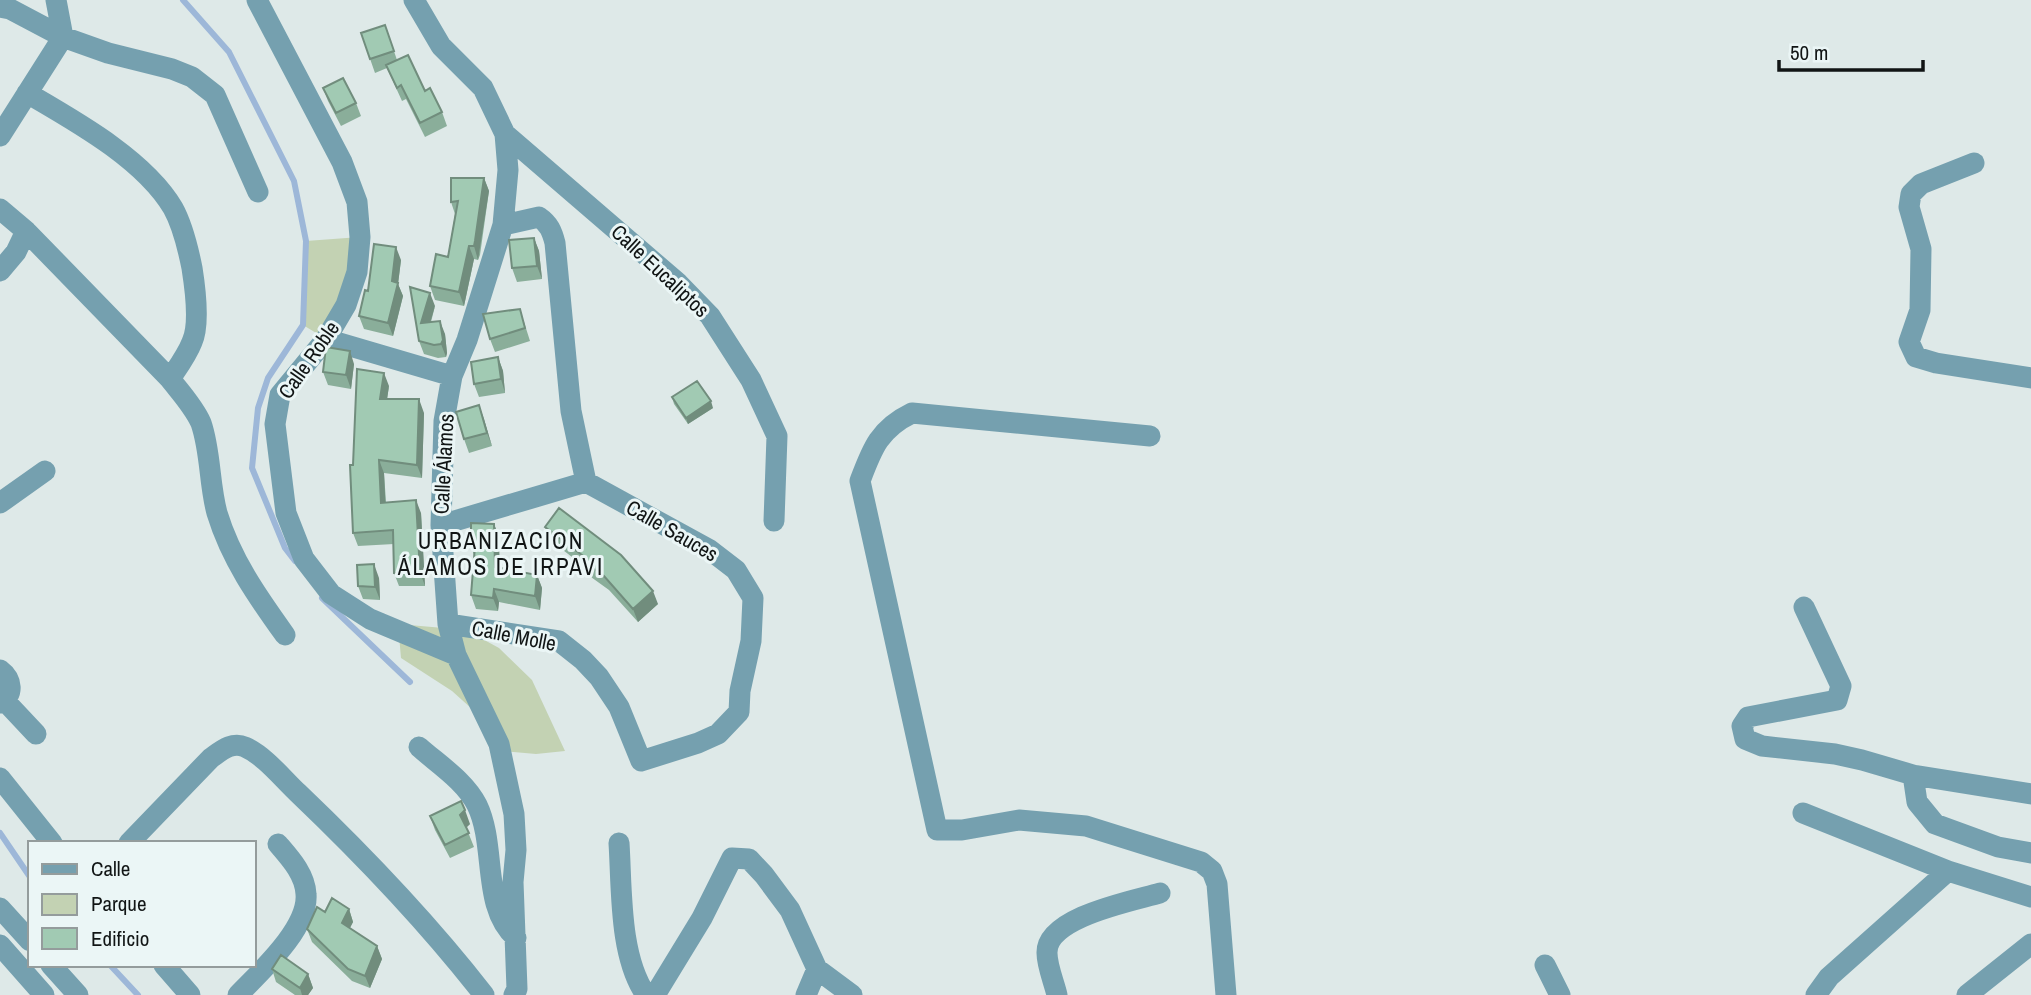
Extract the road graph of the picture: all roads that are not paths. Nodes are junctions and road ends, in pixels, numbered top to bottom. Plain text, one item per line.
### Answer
1 (56, 0) edge
2 (257, 0) edge
3 (414, 0) edge
4 (0, 7) edge
5 (63, 37) junction
6 (27, 93) junction
7 (505, 134) junction
8 (0, 136) edge
9 (1974, 163) dead end
10 (258, 192) dead end
11 (0, 209) edge
12 (503, 225) junction
13 (26, 231) junction
14 (0, 271) edge
15 (326, 339) junction
16 (452, 376) junction
17 (2031, 378) edge
18 (170, 379) junction
19 (1150, 436) dead end
20 (45, 471) dead end
21 (586, 482) junction
22 (0, 503) edge
23 (774, 521) dead end
24 (441, 525) junction
25 (1804, 607) dead end
26 (448, 624) junction
27 (285, 635) dead end
28 (456, 656) junction
29 (0, 670) edge
30 (2, 702) edge
31 (36, 734) dead end
32 (419, 747) dead end
33 (641, 761) joint
34 (1913, 775) junction
35 (0, 778) edge
36 (2031, 794) edge
37 (1803, 813) dead end
38 (50, 841) edge
39 (131, 841) edge
40 (619, 843) dead end
41 (278, 844) dead end
42 (2031, 853) edge
43 (1948, 871) junction
44 (1160, 893) dead end
45 (2031, 897) edge
46 (0, 908) edge
47 (516, 938) junction
48 (28, 939) edge
49 (2031, 944) edge
50 (0, 945) edge
51 (1545, 965) dead end
52 (53, 967) edge
53 (166, 967) edge
54 (817, 969) junction
55 (44, 995) edge
56 (78, 995) edge
57 (190, 995) edge
58 (238, 995) edge
59 (484, 995) edge
60 (514, 995) edge
61 (646, 995) edge
62 (655, 995) edge
63 (806, 995) edge
64 (852, 995) edge
65 (1057, 995) edge
66 (1226, 995) edge
67 (1560, 995) edge
68 (1816, 995) edge
69 (1967, 995) edge

1 - 5 street
2 - 15 street, Calle Roble
3 - 7 street, Calle Álamos
4 - 5 street
5 - 6 street
5 - 10 street
6 - 8 street
6 - 18 street
7 - 12 street, Calle Álamos
7 - 23 street, Calle Eucaliptos
9 - 17 street
11 - 13 street
12 - 16 street, Calle Álamos
12 - 21 street
13 - 14 street
13 - 18 street
15 - 16 street
15 - 28 street, Calle Roble
16 - 24 street, Calle Álamos
18 - 27 street
19 - 66 street
20 - 22 street
21 - 24 street
21 - 33 street, Calle Sauces
24 - 26 street, Calle Álamos
25 - 34 street
26 - 28 street, Calle Álamos
26 - 33 street, Calle Molle
28 - 47 street, Calle Álamos
29 - 30 street
30 - 31 street
32 - 47 street
34 - 36 street
34 - 42 street
35 - 38 street
37 - 43 street
39 - 59 street
40 - 61 street
41 - 58 street
43 - 45 street
43 - 68 street
44 - 65 street
46 - 48 street
47 - 60 street, Calle Álamos
49 - 69 street
50 - 55 street
51 - 67 street
52 - 56 street
53 - 57 street
54 - 62 street
54 - 63 street
54 - 64 street

